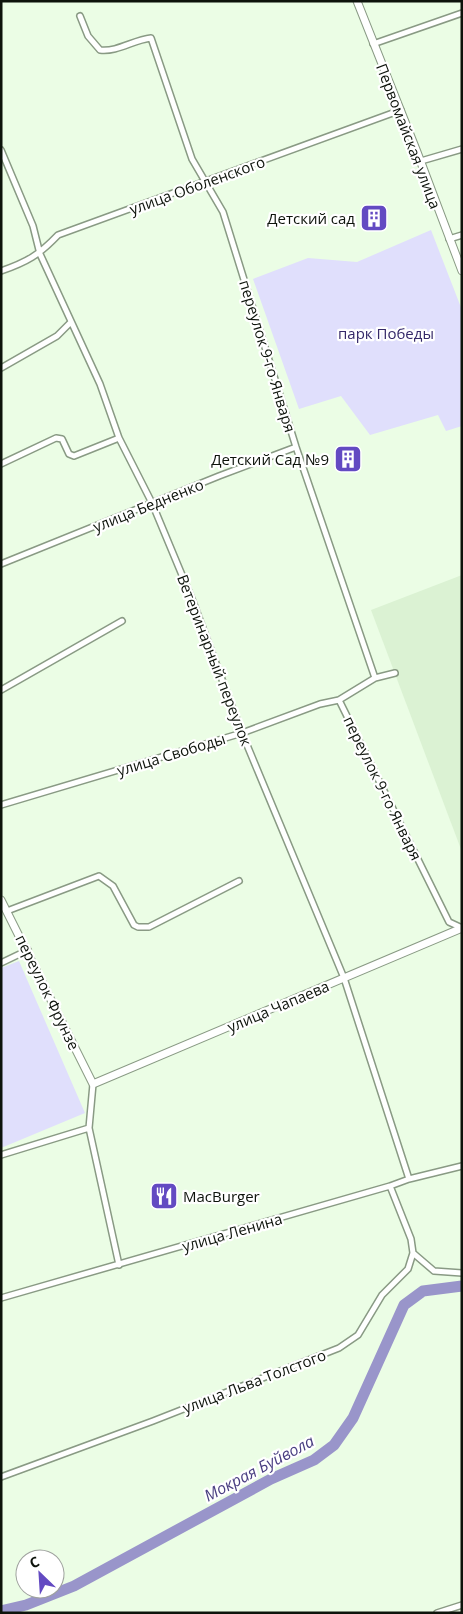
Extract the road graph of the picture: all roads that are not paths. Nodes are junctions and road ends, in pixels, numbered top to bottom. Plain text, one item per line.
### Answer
1 (357, 1) edge
2 (462, 12) edge
3 (80, 16) dead end
4 (374, 44) junction
5 (400, 110) junction
6 (462, 149) edge
7 (1, 150) edge
8 (421, 161) junction
9 (206, 182) junction
10 (462, 235) edge
11 (449, 239) junction
12 (40, 254) junction
13 (1, 271) edge
14 (462, 272) edge
15 (72, 322) junction
16 (1, 368) edge
17 (119, 438) junction
18 (296, 447) junction
19 (1, 464) edge
20 (152, 503) junction
21 (1, 564) edge
22 (122, 622) dead end
23 (395, 673) dead end
24 (375, 678) junction
25 (1, 690) edge
26 (339, 700) junction
27 (242, 733) junction
28 (1, 806) edge
29 (239, 881) dead end
30 (1, 900) edge
31 (7, 911) junction
32 (462, 928) edge
33 (28, 950) junction
34 (1, 963) edge
35 (344, 978) junction
36 (93, 1084) junction
37 (89, 1128) junction
38 (1, 1155) edge
39 (462, 1166) edge
40 (409, 1179) junction
41 (390, 1186) junction
42 (413, 1253) junction
43 (119, 1265) junction
44 (462, 1273) edge
45 (1, 1298) edge
46 (1, 1477) edge
47 (462, 1605) edge
48 (436, 1613) edge

1 - 4 main road, Первомайская улица
2 - 4 street
3 - 9 street, переулок 9-го Января
4 - 5 main road, Первомайская улица
5 - 8 main road, Первомайская улица
5 - 9 street, улица Оболенского
6 - 8 street
7 - 12 street, Ветеринарный переулок
8 - 11 main road, Первомайская улица
9 - 12 street, улица Оболенского
9 - 18 street, переулок 9-го Января
10 - 11 street
11 - 14 main road, Первомайская улица
12 - 13 street, улица Оболенского
12 - 15 street, Ветеринарный переулок
15 - 16 street
15 - 17 street, Ветеринарный переулок
17 - 19 street
17 - 20 street, Ветеринарный переулок
18 - 20 street, улица Бедненко
18 - 24 street, переулок 9-го Января
20 - 21 street, улица Бедненко
20 - 27 street, Ветеринарный переулок
22 - 25 street
23 - 24 street
24 - 26 street, переулок 9-го Января
26 - 27 street, улица Свободы
26 - 32 street, переулок 9-го Января
27 - 28 street, улица Свободы
27 - 35 street, Ветеринарный переулок
29 - 31 street
30 - 31 main road, переулок Фрунзе
31 - 33 main road, переулок Фрунзе
32 - 35 main road, улица Чапаева
33 - 34 street
33 - 36 main road, переулок Фрунзе
35 - 36 main road, улица Чапаева
35 - 40 street, Ветеринарный переулок
36 - 37 street
37 - 38 street
37 - 43 street
39 - 40 street, улица Ленина
40 - 41 street, улица Ленина
41 - 42 street
41 - 43 street, улица Ленина
42 - 44 street
42 - 46 street, улица Льва Толстого
43 - 45 street, улица Ленина
47 - 48 street

